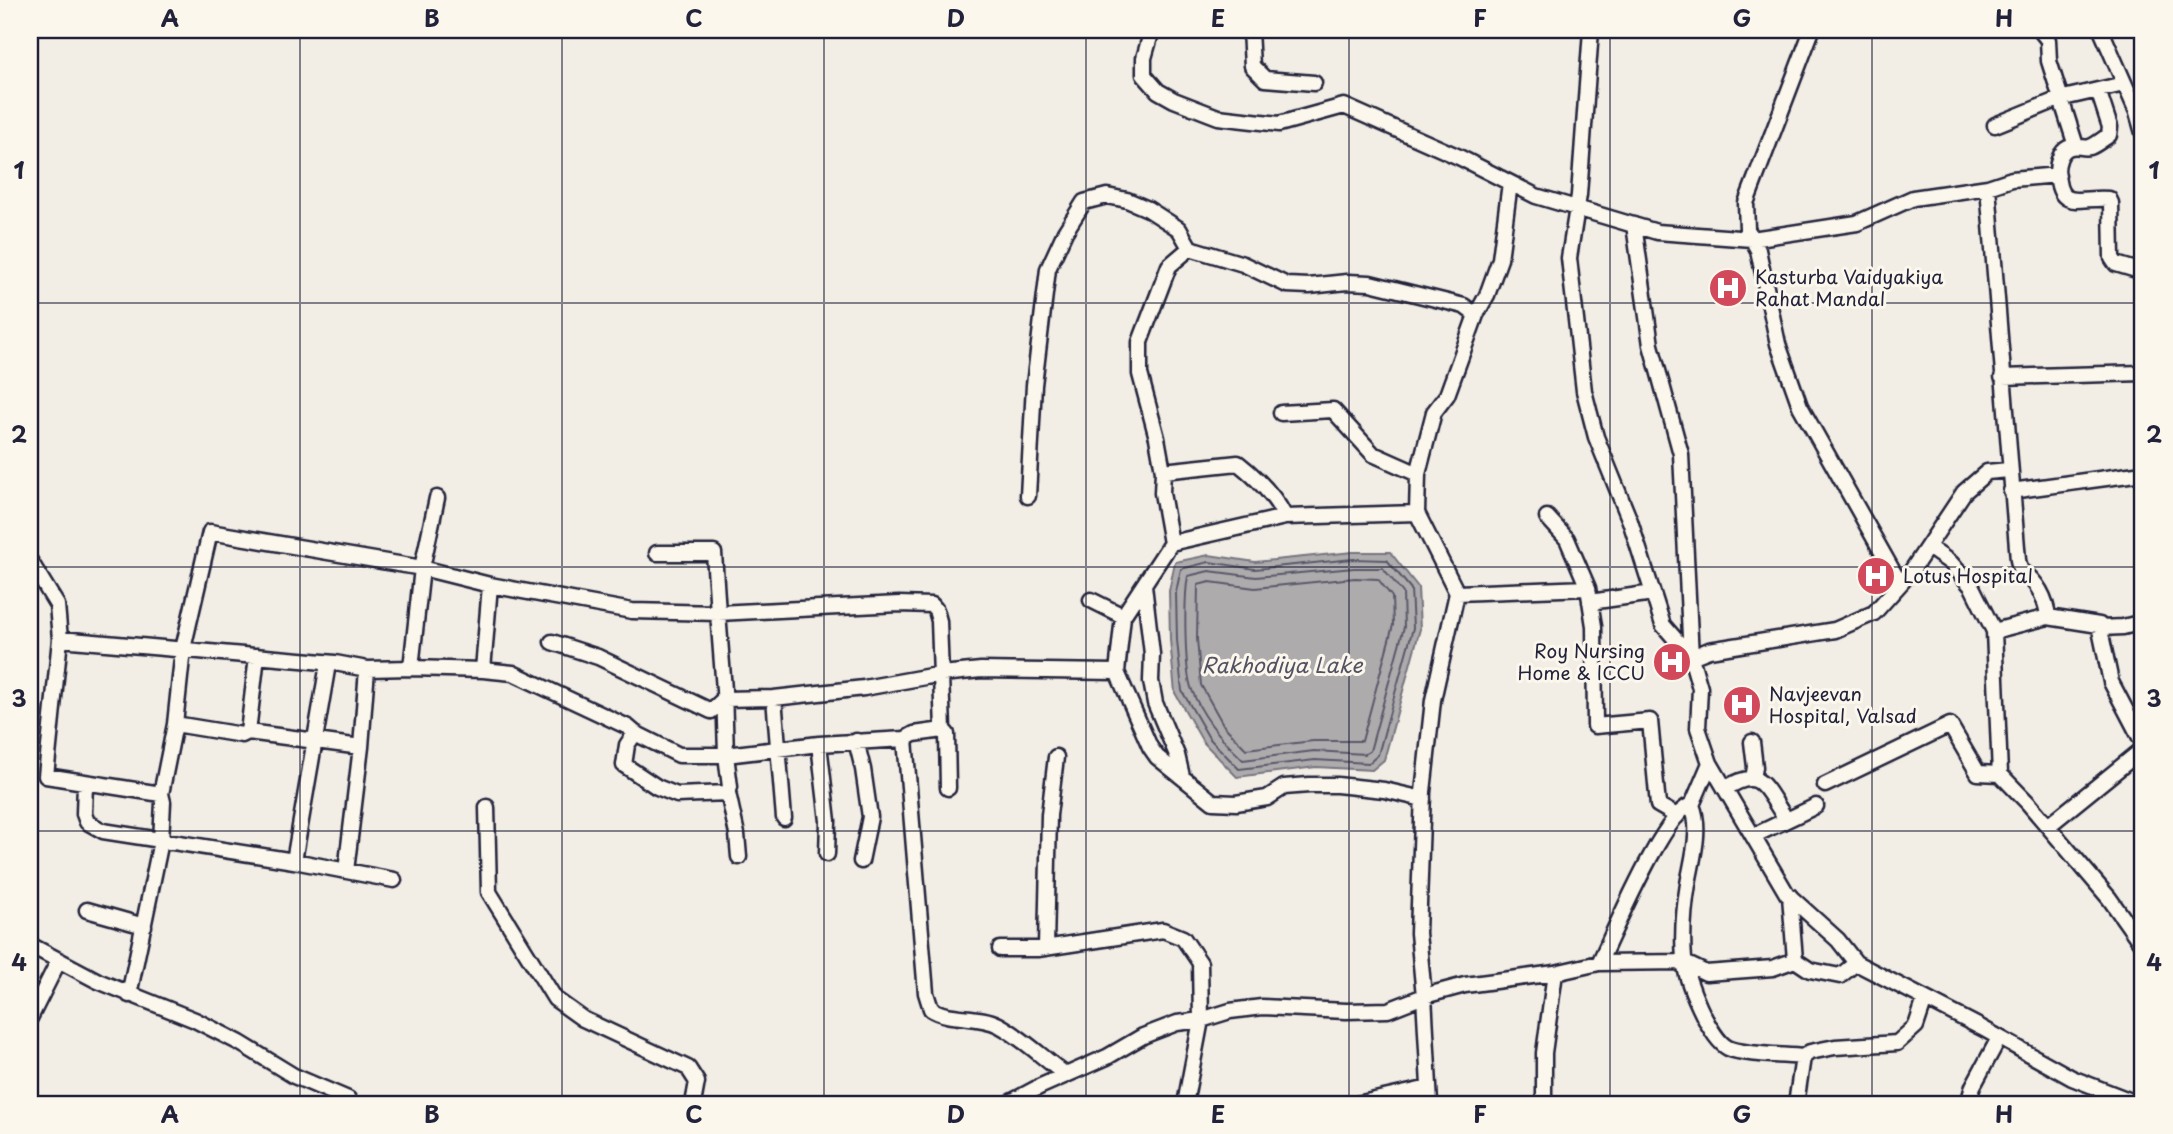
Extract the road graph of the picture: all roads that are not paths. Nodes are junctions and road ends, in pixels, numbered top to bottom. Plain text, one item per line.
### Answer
1 (1152, 30) edge
2 (1250, 30) edge
3 (1591, 30) edge
4 (1812, 30) edge
5 (2040, 30) edge
6 (2101, 30) edge
7 (1314, 83) dead end
8 (2124, 84) junction
9 (2098, 90) junction
10 (2059, 99) junction
11 (1995, 125) dead end
12 (2143, 133) edge
13 (2076, 146) junction
14 (2058, 175) junction
15 (1510, 183) junction
16 (1988, 187) junction
17 (1577, 207) junction
18 (1634, 225) junction
19 (1752, 239) junction
20 (1190, 248) junction
21 (2143, 272) edge
22 (1476, 315) junction
23 (2143, 373) edge
24 (2003, 377) junction
25 (1281, 413) dead end
26 (2009, 470) junction
27 (1163, 471) junction
28 (1418, 474) junction
29 (2143, 474) edge
30 (2011, 491) junction
31 (1028, 496) dead end
32 (437, 498) dead end
33 (1418, 513) junction
34 (1285, 517) junction
35 (1547, 517) dead end
36 (1171, 543) junction
37 (1928, 547) junction
38 (657, 553) dead end
39 (30, 561) edge
40 (422, 568) junction
41 (1900, 584) junction
42 (490, 585) junction
43 (1144, 585) junction
44 (1457, 593) junction
45 (1653, 593) junction
46 (1589, 595) junction
47 (1091, 600) dead end
48 (718, 613) junction
49 (1123, 616) junction
50 (2048, 617) junction
51 (2143, 622) edge
52 (2100, 628) junction
53 (1994, 631) junction
54 (60, 639) junction
55 (552, 642) dead end
56 (183, 649) junction
57 (257, 656) junction
58 (1691, 657) junction
59 (328, 664) junction
60 (411, 668) junction
61 (367, 669) junction
62 (483, 670) junction
63 (1117, 672) junction
64 (942, 674) junction
65 (774, 698) junction
66 (724, 699) junction
67 (175, 724) junction
68 (943, 730) junction
69 (248, 732) junction
70 (635, 733) junction
71 (905, 739) junction
72 (315, 740) junction
73 (856, 741) junction
74 (1752, 742) dead end
75 (2143, 743) edge
76 (819, 744) junction
77 (362, 747) junction
78 (779, 749) junction
79 (2143, 749) edge
80 (726, 755) junction
81 (1056, 757) dead end
82 (1710, 763) junction
83 (2000, 774) junction
84 (1181, 776) junction
85 (1754, 779) junction
86 (85, 783) junction
87 (1825, 785) dead end
88 (948, 788) dead end
89 (1725, 789) junction
90 (728, 793) junction
91 (161, 794) junction
92 (1423, 799) junction
93 (1692, 805) junction
94 (1816, 806) dead end
95 (487, 807) dead end
96 (1782, 813) dead end
97 (1677, 816) junction
98 (784, 818) dead end
99 (2048, 827) junction
100 (1754, 836) junction
101 (161, 841) junction
102 (827, 854) dead end
103 (739, 857) dead end
104 (294, 861) junction
105 (861, 861) dead end
106 (346, 871) junction
107 (394, 880) dead end
108 (1790, 896) junction
109 (87, 910) dead end
110 (144, 926) junction
111 (30, 945) edge
112 (2143, 946) edge
113 (1046, 947) junction
114 (1000, 949) dead end
115 (1795, 960) junction
116 (58, 962) junction
117 (1684, 962) junction
118 (1599, 963) junction
119 (1856, 963) junction
120 (1555, 973) junction
121 (129, 995) junction
122 (1424, 996) junction
123 (1926, 999) junction
124 (30, 1018) edge
125 (1201, 1020) junction
126 (1999, 1038) junction
127 (1803, 1056) junction
128 (1066, 1075) junction
129 (1429, 1088) junction
130 (351, 1104) edge
131 (693, 1104) edge
132 (1007, 1104) edge
133 (1185, 1104) edge
134 (1357, 1104) edge
135 (1430, 1104) edge
136 (1544, 1104) edge
137 (1796, 1104) edge
138 (1968, 1104) edge
139 (2139, 1104) edge

1 - 15 street
2 - 7 street
3 - 17 street
4 - 19 street
5 - 10 street
6 - 8 street
8 - 9 street
8 - 12 street
9 - 10 street
9 - 13 street
10 - 11 street
10 - 13 street
13 - 14 street
14 - 16 street
14 - 21 street
15 - 17 street
15 - 22 street
16 - 19 street
16 - 24 street
17 - 18 street
17 - 45 street
18 - 19 street
18 - 58 street
19 - 41 street
20 - 22 street
20 - 27 street
20 - 31 street
22 - 28 street
23 - 24 street
24 - 26 street
25 - 28 street
26 - 30 street
26 - 37 street
27 - 34 street
27 - 36 street
28 - 33 street
29 - 30 street
30 - 50 street
32 - 40 street
33 - 34 street
33 - 44 street
34 - 36 street
35 - 46 street
36 - 43 street
37 - 41 street
37 - 53 street
38 - 48 street
39 - 54 street
40 - 42 street
40 - 56 street
40 - 60 street
41 - 58 street
42 - 48 street
42 - 62 street
43 - 49 street
43 - 84 street
44 - 46 street
44 - 92 street
45 - 46 street
45 - 58 street
46 - 97 street
47 - 49 street
48 - 64 street
48 - 66 street
49 - 63 street
50 - 52 street
50 - 53 street
51 - 52 street
52 - 75 street
53 - 83 street
54 - 56 street
54 - 86 street
55 - 66 street
56 - 57 street
56 - 67 street
57 - 59 street
57 - 69 street
58 - 82 street
59 - 61 street
59 - 72 street
60 - 61 street
60 - 62 street
61 - 77 street
62 - 70 street
63 - 64 street
63 - 84 street
64 - 65 street
64 - 68 street
65 - 66 street
65 - 78 street
66 - 80 street
67 - 69 street
67 - 91 street
68 - 71 street
68 - 88 street
69 - 72 street
70 - 80 street
70 - 90 street
71 - 73 street
71 - 128 street
72 - 77 street
72 - 104 street
73 - 76 street
73 - 105 street
74 - 85 street
76 - 78 street
76 - 102 street
77 - 106 street
78 - 80 street
78 - 98 street
79 - 99 street
80 - 90 street
81 - 113 street
82 - 89 street
82 - 93 street
83 - 87 street
83 - 99 street
84 - 92 street
85 - 89 street
85 - 96 street
86 - 91 street
86 - 101 street
89 - 100 street
90 - 103 street
91 - 101 street
92 - 122 street
93 - 97 street
93 - 117 street
94 - 100 street
95 - 131 street
97 - 118 street
99 - 112 street
100 - 108 street
101 - 104 street
101 - 110 street
104 - 106 street
106 - 107 street
108 - 115 street
108 - 119 street
109 - 110 street
110 - 121 street
111 - 116 street
113 - 114 street
113 - 125 street
115 - 117 street
115 - 119 street
116 - 121 street
116 - 124 street
117 - 118 street
117 - 127 street
118 - 120 street
119 - 123 street
120 - 122 street
120 - 136 street
121 - 130 street
122 - 125 street
122 - 129 street
123 - 126 street
123 - 127 street
125 - 128 street
125 - 133 street
126 - 138 street
126 - 139 street
127 - 137 street
128 - 132 street
129 - 134 street
129 - 135 street

